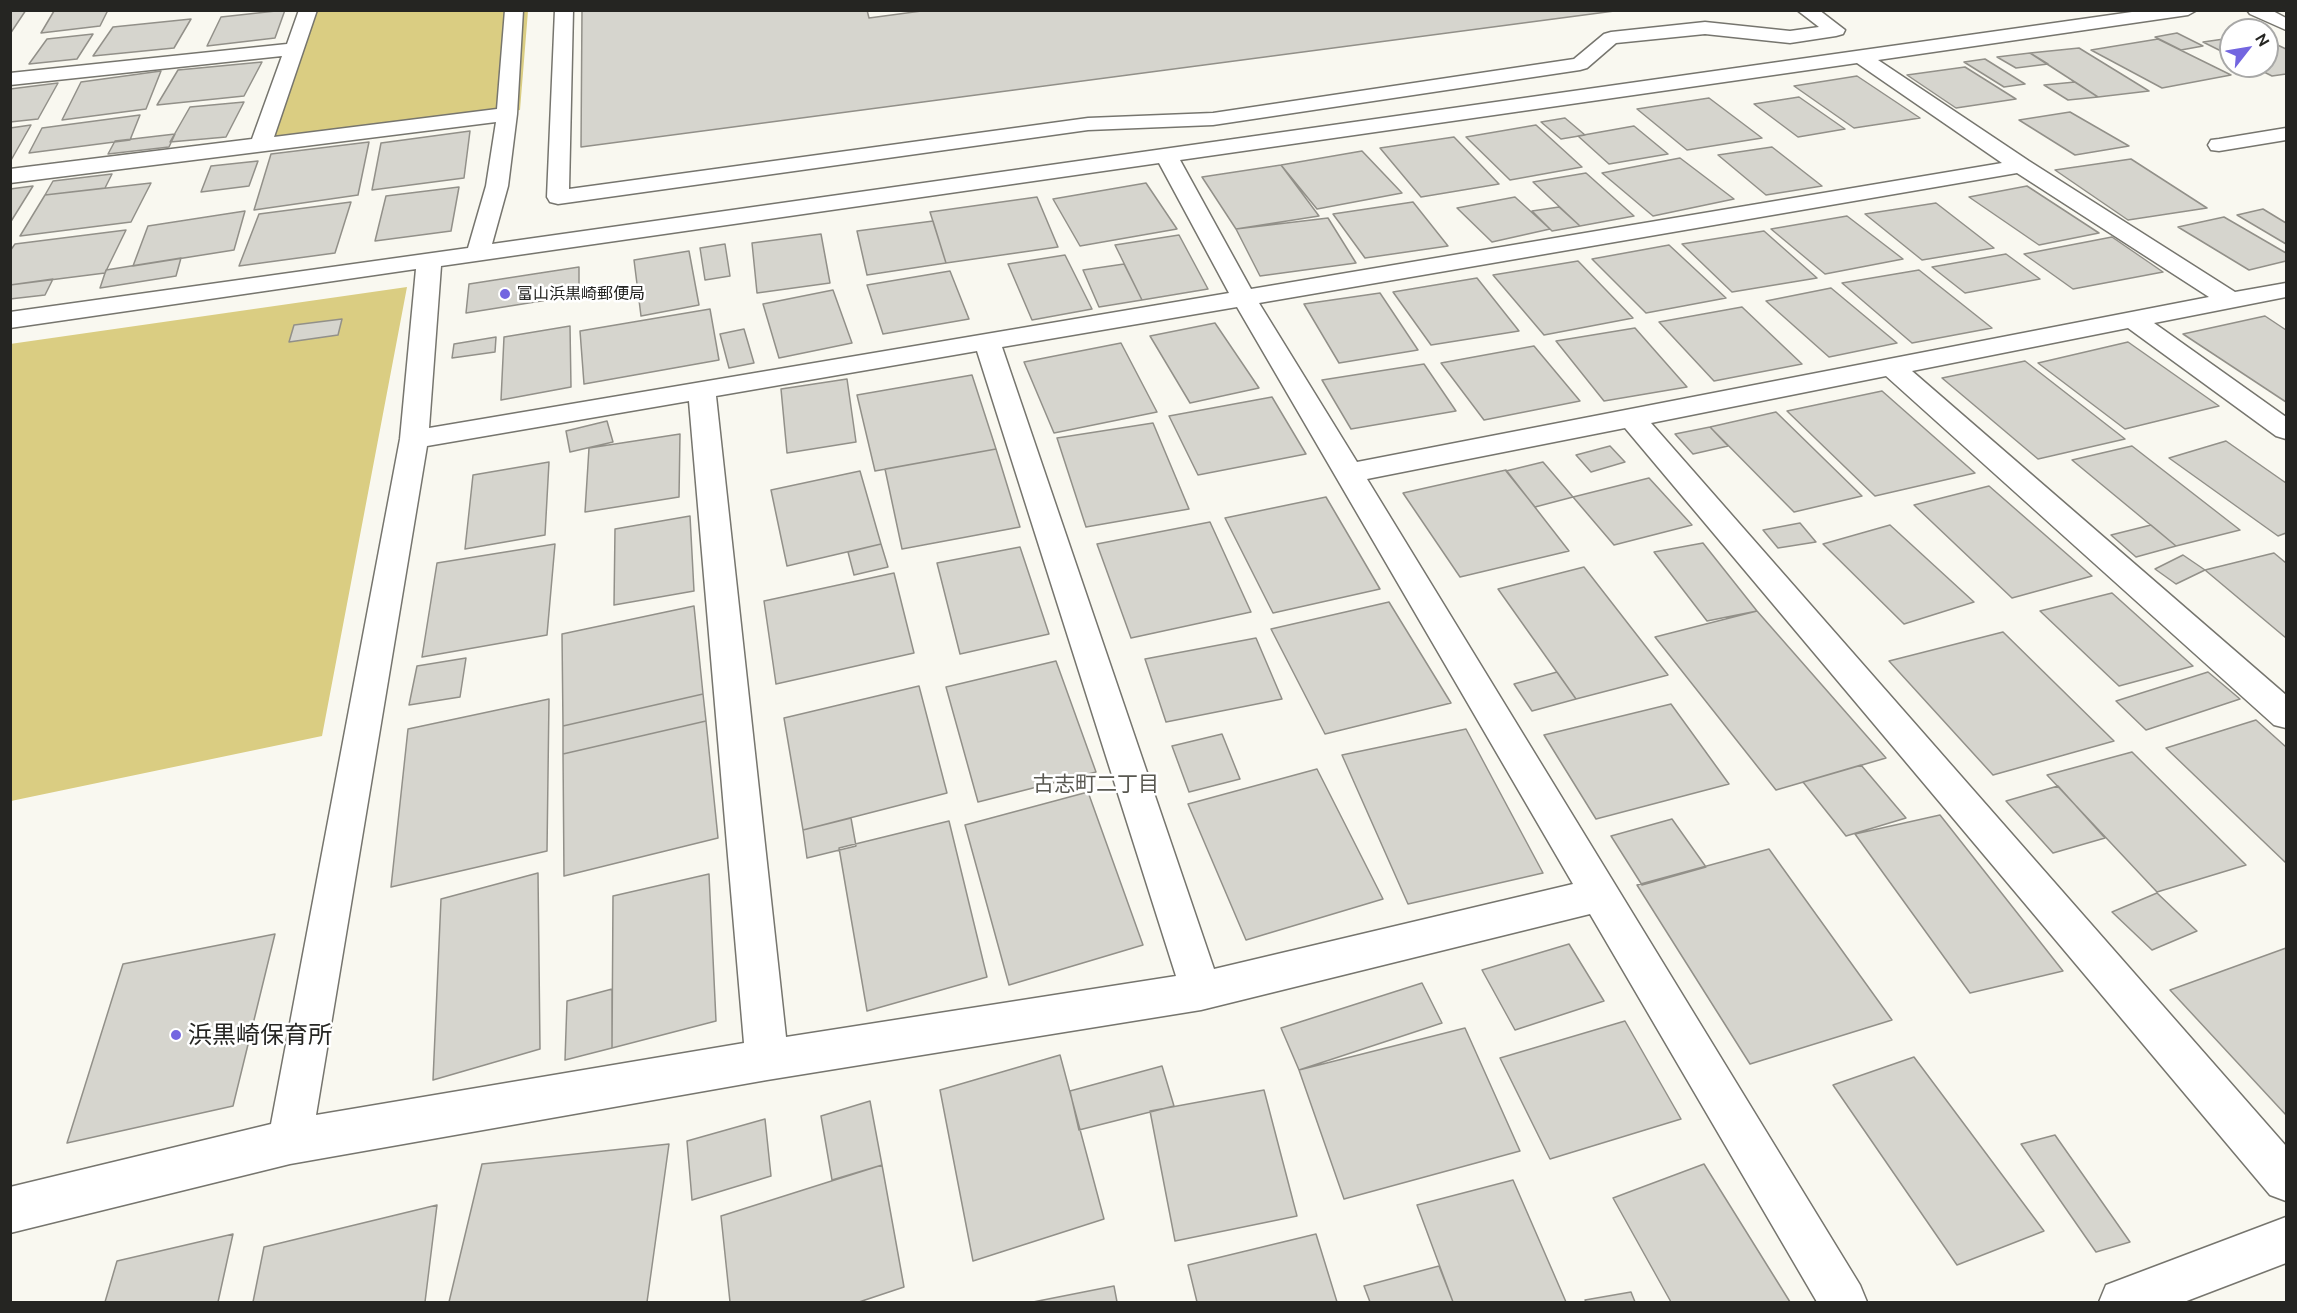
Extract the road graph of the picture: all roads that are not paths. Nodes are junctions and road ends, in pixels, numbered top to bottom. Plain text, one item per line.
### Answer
1 (308, 10) edge
2 (514, 10) edge
3 (564, 10) edge
4 (1806, 10) edge
5 (2187, 10) edge
6 (2256, 10) edge
7 (2286, 25) edge
8 (294, 49) junction
9 (1861, 57) junction
10 (10, 79) edge
11 (507, 114) junction
12 (2286, 134) edge
13 (261, 144) junction
14 (2219, 145) dead end
15 (1166, 155) junction
16 (2021, 166) junction
17 (10, 176) edge
18 (478, 253) junction
19 (429, 260) junction
20 (2286, 290) edge
21 (1244, 298) junction
22 (2232, 301) junction
23 (10, 320) edge
24 (2133, 320) junction
25 (987, 342) junction
26 (1892, 368) junction
27 (702, 390) junction
28 (1632, 418) junction
29 (2286, 430) edge
30 (414, 439) junction
31 (1348, 473) junction
32 (2286, 715) edge
33 (1600, 895) junction
34 (1201, 990) junction
35 (767, 1060) junction
36 (290, 1142) junction
37 (2286, 1179) edge
38 (10, 1210) edge
39 (2286, 1240) edge
40 (1843, 1302) edge
41 (2122, 1302) edge

1 - 8 street
2 - 11 street
3 - 4 street
5 - 9 street
6 - 7 street
8 - 10 street
8 - 13 street
9 - 15 street
9 - 16 street
11 - 13 street
11 - 18 street
12 - 14 street
13 - 17 street
15 - 18 street
15 - 21 street
16 - 21 street
16 - 22 street
18 - 19 street
19 - 23 street
19 - 30 street
20 - 22 street
21 - 25 street
21 - 31 street
22 - 24 street
24 - 26 street
24 - 29 street
25 - 27 street
25 - 34 street
26 - 28 street
26 - 32 street
27 - 30 street
27 - 35 street
28 - 31 street
28 - 37 street
30 - 36 street
31 - 33 street
33 - 34 street
33 - 40 street
34 - 35 street
35 - 36 street
36 - 38 street
39 - 41 street

